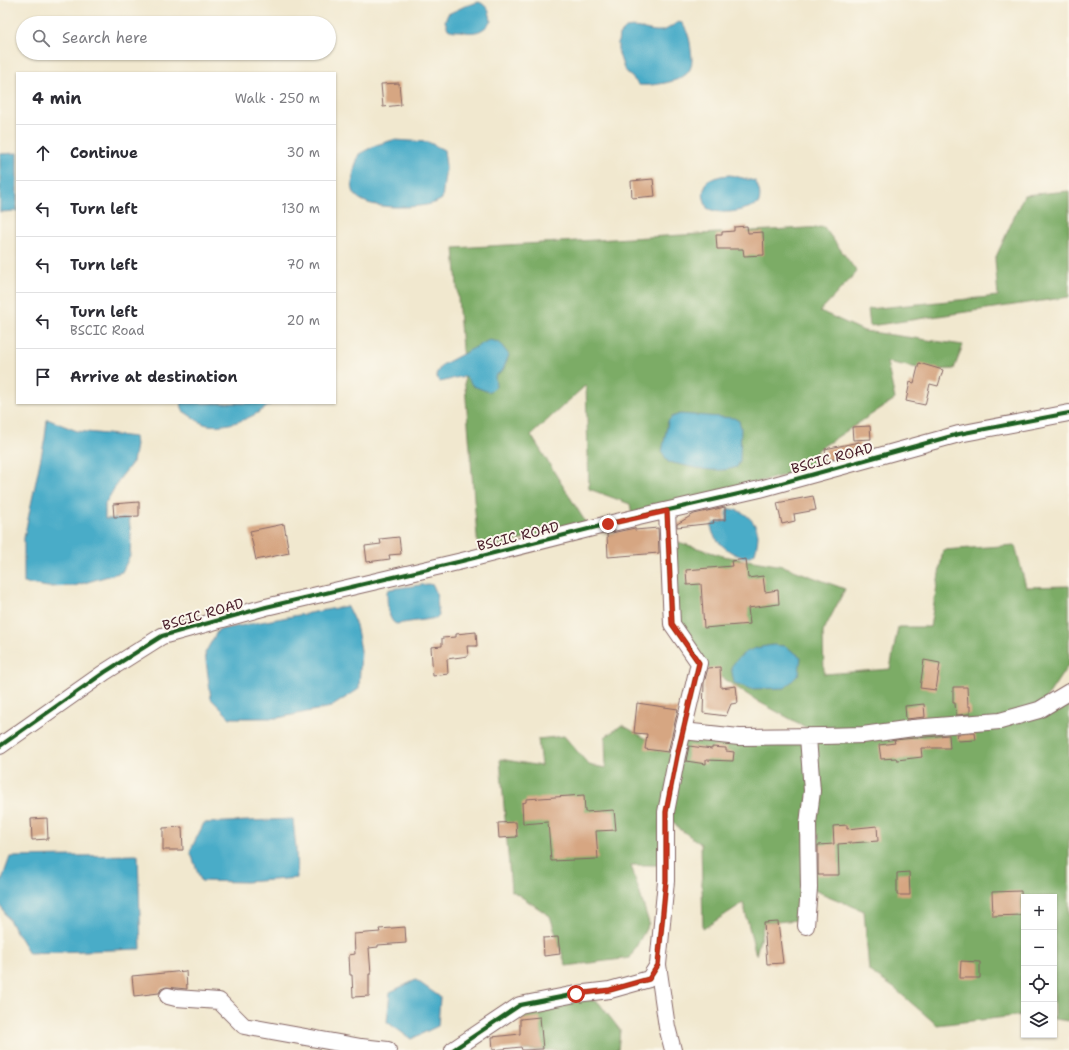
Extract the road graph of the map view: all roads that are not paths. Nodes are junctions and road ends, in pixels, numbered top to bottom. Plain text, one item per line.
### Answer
1 (1069, 412) edge
2 (667, 511) junction
3 (1069, 692) edge
4 (684, 731) junction
5 (808, 736) junction
6 (0, 746) edge
7 (806, 926) dead end
8 (658, 965) junction
9 (168, 996) dead end
10 (388, 1050) edge
11 (453, 1050) edge
12 (673, 1050) edge

1 - 2 street, BSCIC ROAD
2 - 4 street
2 - 6 street, BSCIC ROAD
3 - 5 street
4 - 5 street
4 - 8 street
5 - 7 street
8 - 11 street
8 - 12 street
9 - 10 street

